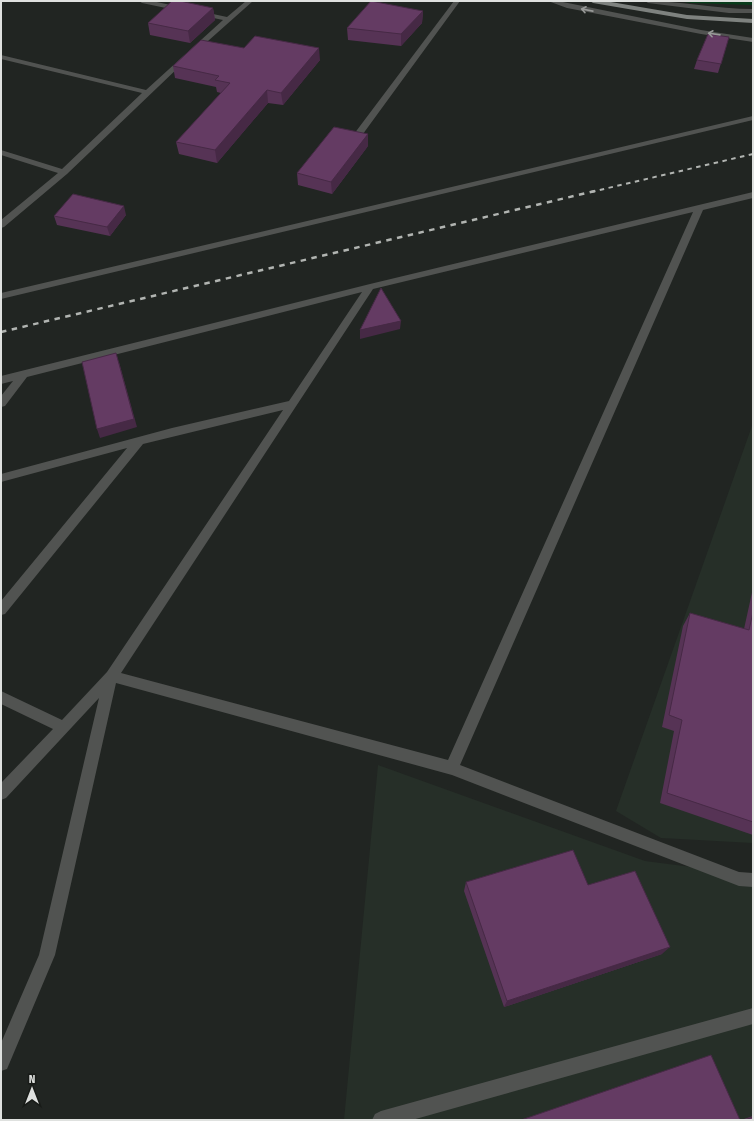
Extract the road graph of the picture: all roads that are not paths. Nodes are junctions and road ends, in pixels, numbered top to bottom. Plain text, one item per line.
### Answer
1 (142, 1) edge
2 (250, 1) edge
3 (457, 1) edge
4 (550, 1) edge
5 (593, 1) edge
6 (648, 1) edge
7 (753, 11) edge
8 (228, 18) junction
9 (753, 22) edge
10 (753, 40) edge
11 (1, 57) edge
12 (147, 92) junction
13 (753, 118) edge
14 (357, 136) edge
15 (1, 152) edge
16 (63, 172) junction
17 (753, 195) edge
18 (699, 208) junction
19 (1, 225) edge
20 (370, 287) junction
21 (1, 296) edge
22 (23, 375) junction
23 (1, 380) edge
24 (1, 403) edge
25 (292, 404) junction
26 (139, 441) junction
27 (1, 478) edge
28 (1, 610) edge
29 (112, 676) junction
30 (1, 697) edge
31 (63, 727) junction
32 (452, 768) junction
33 (1, 793) edge
34 (753, 880) edge
35 (753, 1016) edge
36 (1, 1063) edge
37 (381, 1120) edge

1 - 8 street
2 - 8 street
3 - 14 street
10 -> 4 street
5 - 9 main road
6 - 7 street
8 - 12 street
11 - 12 street
12 - 16 street
13 - 21 street
15 - 16 street
16 - 19 street
17 - 18 street
18 - 20 street
18 - 32 street
20 - 22 street
20 - 25 street
22 - 23 street
22 - 24 street
25 - 26 street
25 - 29 street
26 - 27 street
26 - 28 street
29 - 31 street
29 - 32 street
29 - 36 street
30 - 31 street
31 - 33 street
32 - 34 street
35 - 37 street

